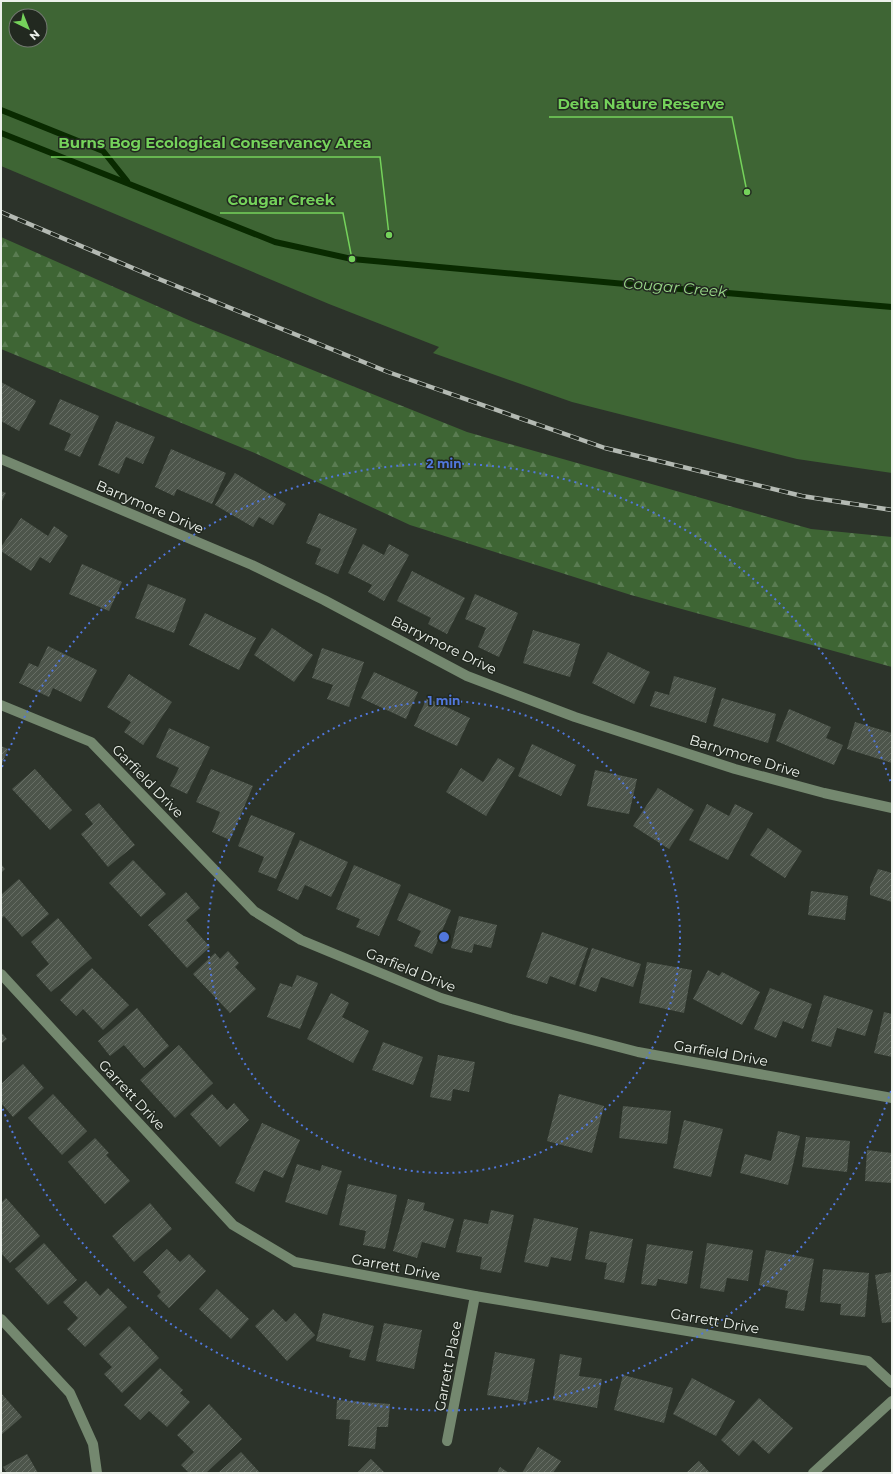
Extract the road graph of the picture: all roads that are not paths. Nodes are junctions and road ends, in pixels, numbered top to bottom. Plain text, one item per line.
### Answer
1 (1, 459) edge
2 (1, 705) edge
3 (892, 808) edge
4 (1, 974) edge
5 (892, 1098) edge
6 (475, 1296) junction
7 (1, 1319) edge
8 (892, 1383) edge
9 (892, 1401) edge
10 (447, 1442) dead end
11 (97, 1473) edge
12 (813, 1473) edge

1 - 3 street, Barrymore Drive
2 - 5 street, Garfield Drive
4 - 6 street, Garrett Drive
6 - 8 street, Garrett Drive
6 - 10 street, Garrett Place
7 - 11 street
9 - 12 street

